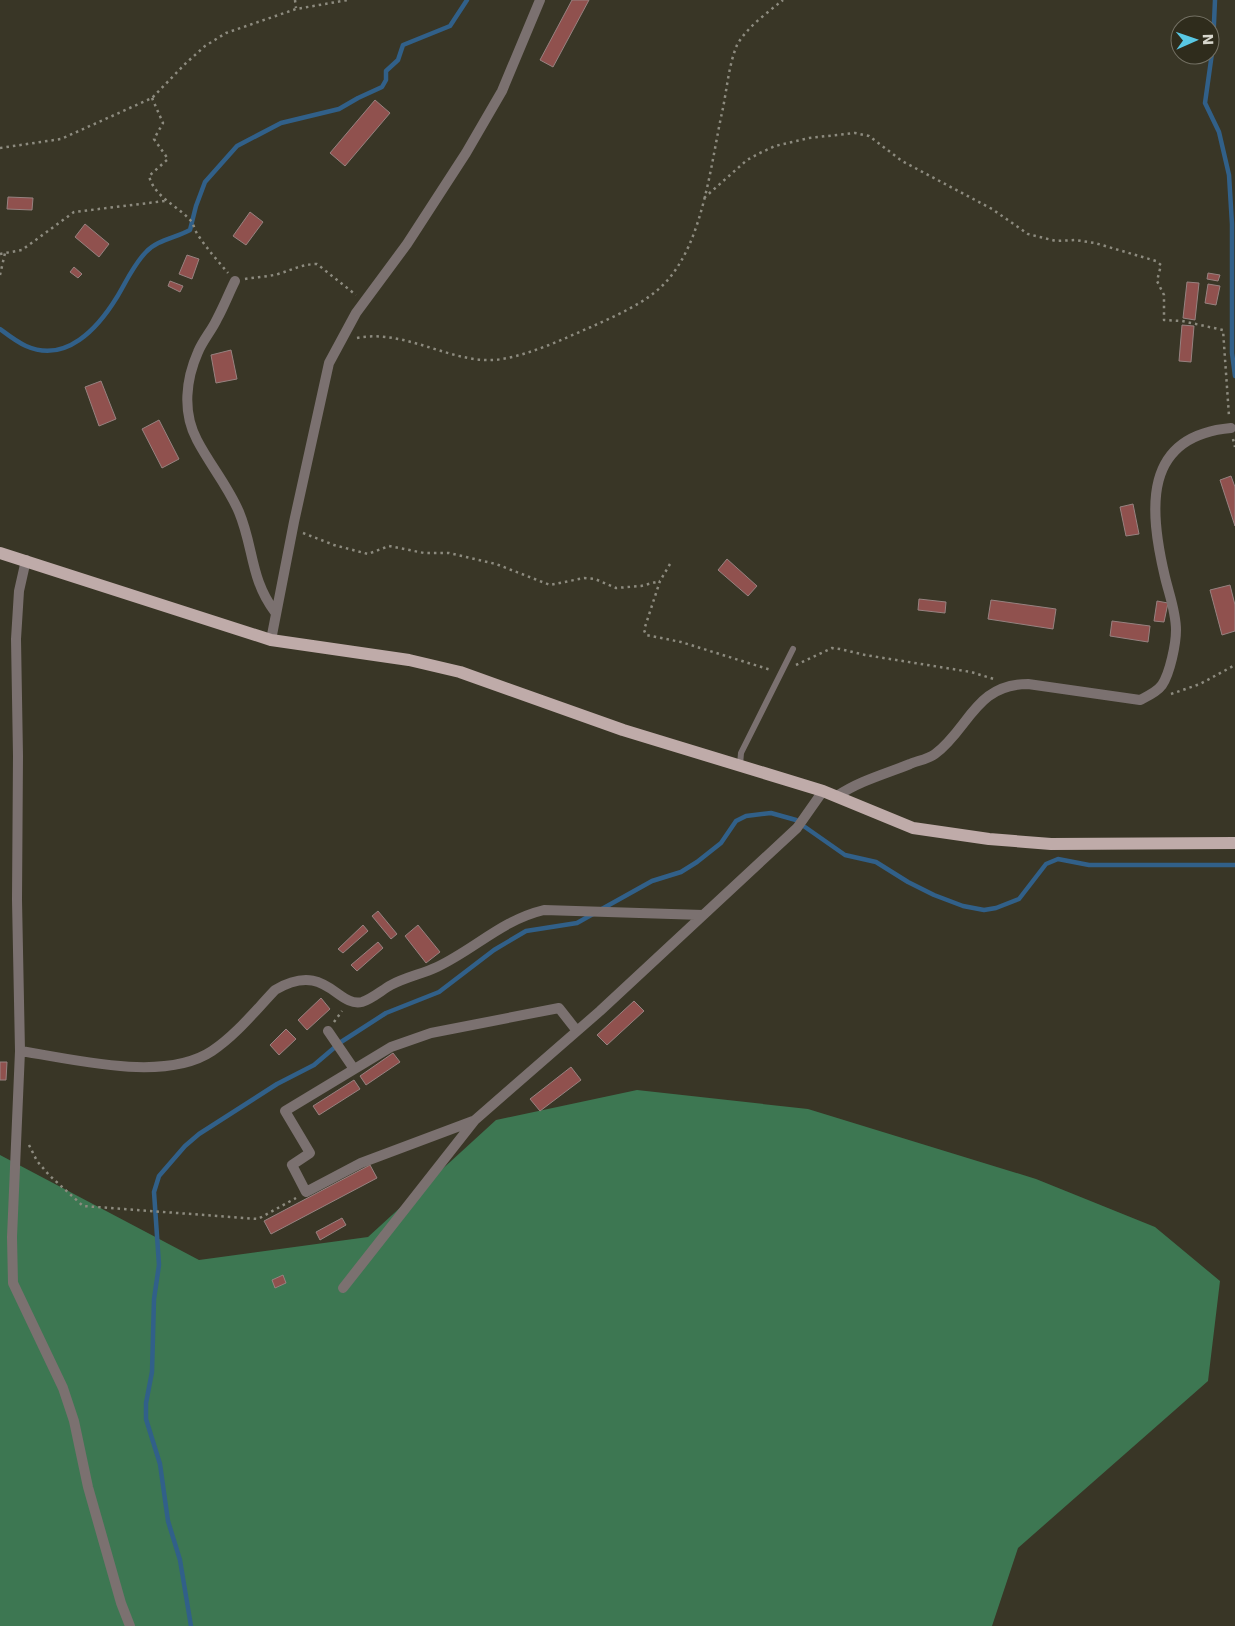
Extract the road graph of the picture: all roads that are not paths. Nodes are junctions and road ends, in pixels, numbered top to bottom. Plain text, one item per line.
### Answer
1 (540, 0) edge
2 (235, 280) road end
3 (1231, 428) road end
4 (0, 552) edge
5 (26, 560) junction
6 (275, 612) junction
7 (271, 640) junction
8 (794, 649) dead end
9 (740, 765) junction
10 (823, 791) junction
11 (837, 796) junction
12 (1235, 844) edge
13 (703, 915) junction
14 (577, 1031) junction
15 (331, 1034) road end
16 (20, 1051) junction
17 (354, 1070) junction
18 (475, 1120) junction
19 (343, 1288) dead end
20 (130, 1626) edge

1 - 6 street
2 - 6 street
3 - 11 street
4 - 5 main road
5 - 7 main road
5 - 16 street
6 - 7 street
7 - 9 main road
8 - 9 lane
9 - 10 main road
10 - 11 main road
10 - 13 street
11 - 12 main road
13 - 14 street
13 - 16 street
14 - 17 street
14 - 18 street
15 - 17 street
16 - 20 street
17 - 18 street
18 - 19 street

